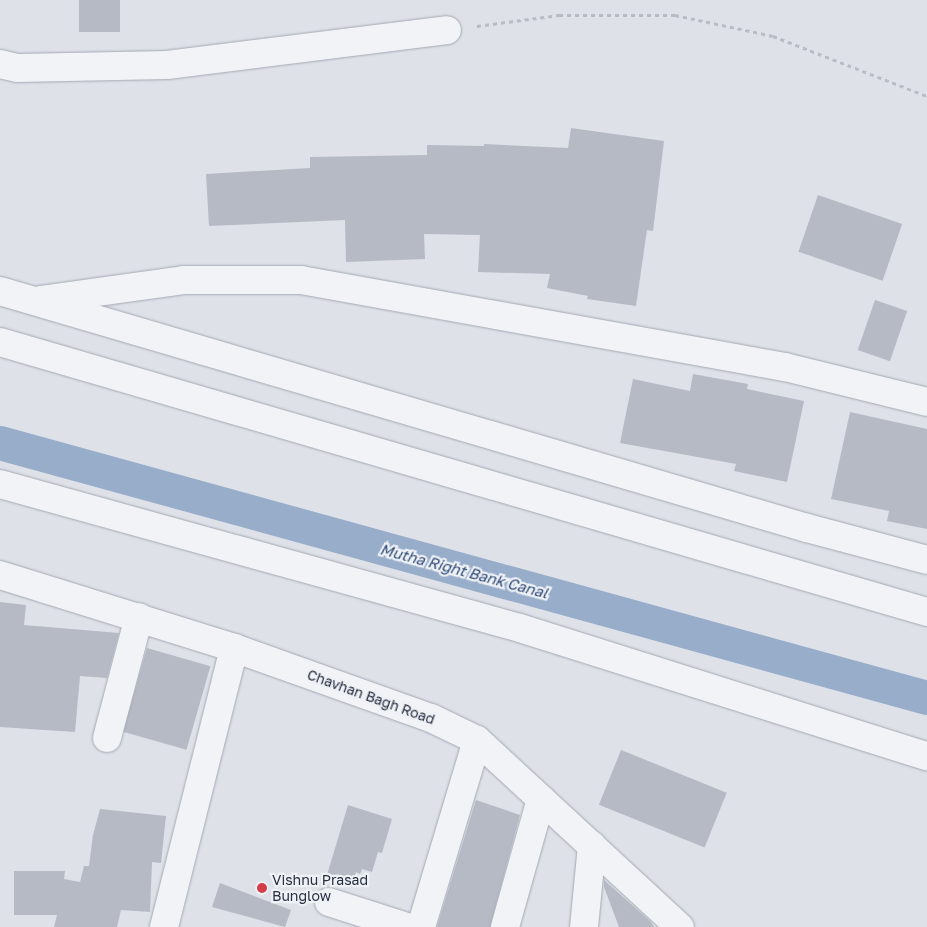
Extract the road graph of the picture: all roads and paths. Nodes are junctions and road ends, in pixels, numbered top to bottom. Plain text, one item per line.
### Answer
1 (446, 30) joint
2 (0, 64) edge
3 (927, 96) edge
4 (0, 291) edge
5 (31, 301) junction
6 (0, 342) edge
7 (927, 402) edge
8 (0, 484) edge
9 (927, 560) edge
10 (0, 575) edge
11 (927, 612) edge
12 (139, 617) junction
13 (234, 648) junction
14 (108, 738) dead end
15 (477, 740) junction
16 (927, 756) edge
17 (541, 799) junction
18 (592, 845) junction
19 (329, 902) dead end
20 (164, 927) edge
21 (407, 927) edge
22 (421, 927) edge
23 (506, 927) edge
24 (584, 927) edge
25 (680, 927) edge

1 - 2 street
1 - 3 path
4 - 5 street
5 - 7 street
5 - 9 street
6 - 11 street
8 - 16 street
10 - 12 street, Chavhan Bagh Road
12 - 13 street, Chavhan Bagh Road
12 - 14 street
13 - 15 street, Chavhan Bagh Road
13 - 20 street
15 - 17 street, Chavhan Bagh Road
15 - 22 street
17 - 18 street, Chavhan Bagh Road
17 - 23 street
18 - 24 street
18 - 25 street, Chavhan Bagh Road
19 - 21 street

